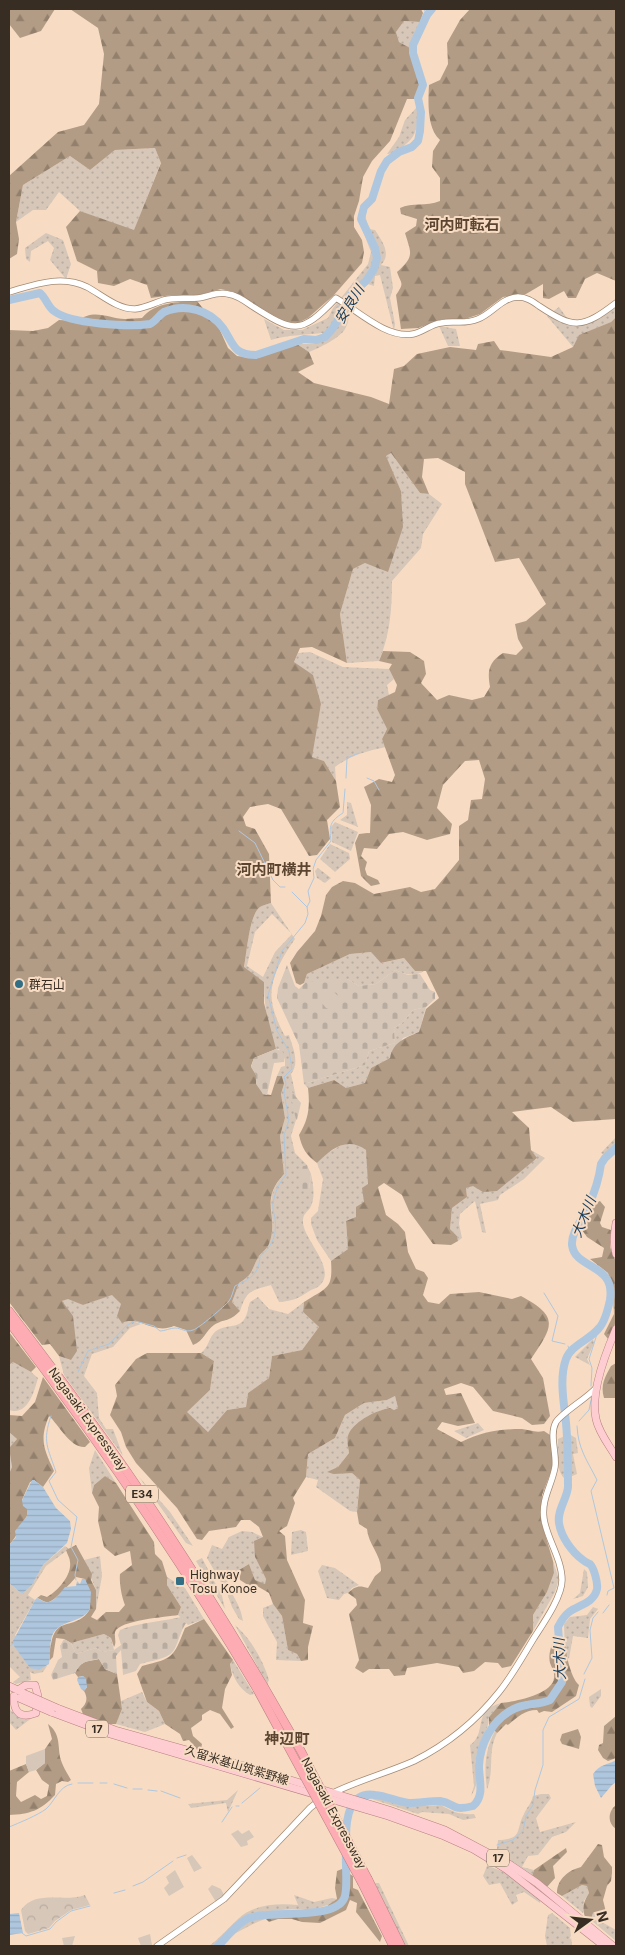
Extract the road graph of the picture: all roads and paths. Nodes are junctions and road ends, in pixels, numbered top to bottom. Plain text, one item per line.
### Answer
1 (9, 292) edge
2 (616, 303) edge
3 (616, 1223) edge
4 (616, 1254) edge
5 (9, 1311) edge
6 (9, 1322) edge
7 (616, 1329) edge
8 (596, 1388) junction
9 (616, 1457) edge
10 (9, 1686) edge
11 (260, 1687) junction
12 (17, 1694) edge
13 (260, 1775) junction
14 (332, 1794) junction
15 (323, 1798) junction
16 (349, 1802) junction
17 (363, 1806) junction
18 (365, 1881) junction
19 (157, 1946) edge
20 (393, 1946) edge
21 (401, 1946) edge
22 (604, 1946) edge
23 (613, 1946) edge

1 - 2 street
3 - 4 main road
5 - 11 highway, Nagasaki Expressway / E34
6 - 11 highway, Nagasaki Expressway / E34
7 - 8 main road
8 - 9 main road
8 - 14 street
10 - 12 main road, 久留米基山筑紫野線 / 17
11 - 18 highway, Nagasaki Expressway / E34, bridge
12 - 12 main road
12 - 13 main road, 久留米基山筑紫野線 / 17, bridge
13 - 14 main road, 久留米基山筑紫野線 / 17
13 - 15 main road, 久留米基山筑紫野線 / 17
14 - 15 street
14 - 16 main road, 久留米基山筑紫野線 / 17
15 - 16 main road, 久留米基山筑紫野線 / 17
15 - 19 street
16 - 17 main road, 久留米基山筑紫野線 / 17
17 - 22 main road, 久留米基山筑紫野線 / 17
17 - 23 main road, 久留米基山筑紫野線 / 17
18 - 20 highway, Nagasaki Expressway / E34
18 - 21 highway, Nagasaki Expressway / E34

